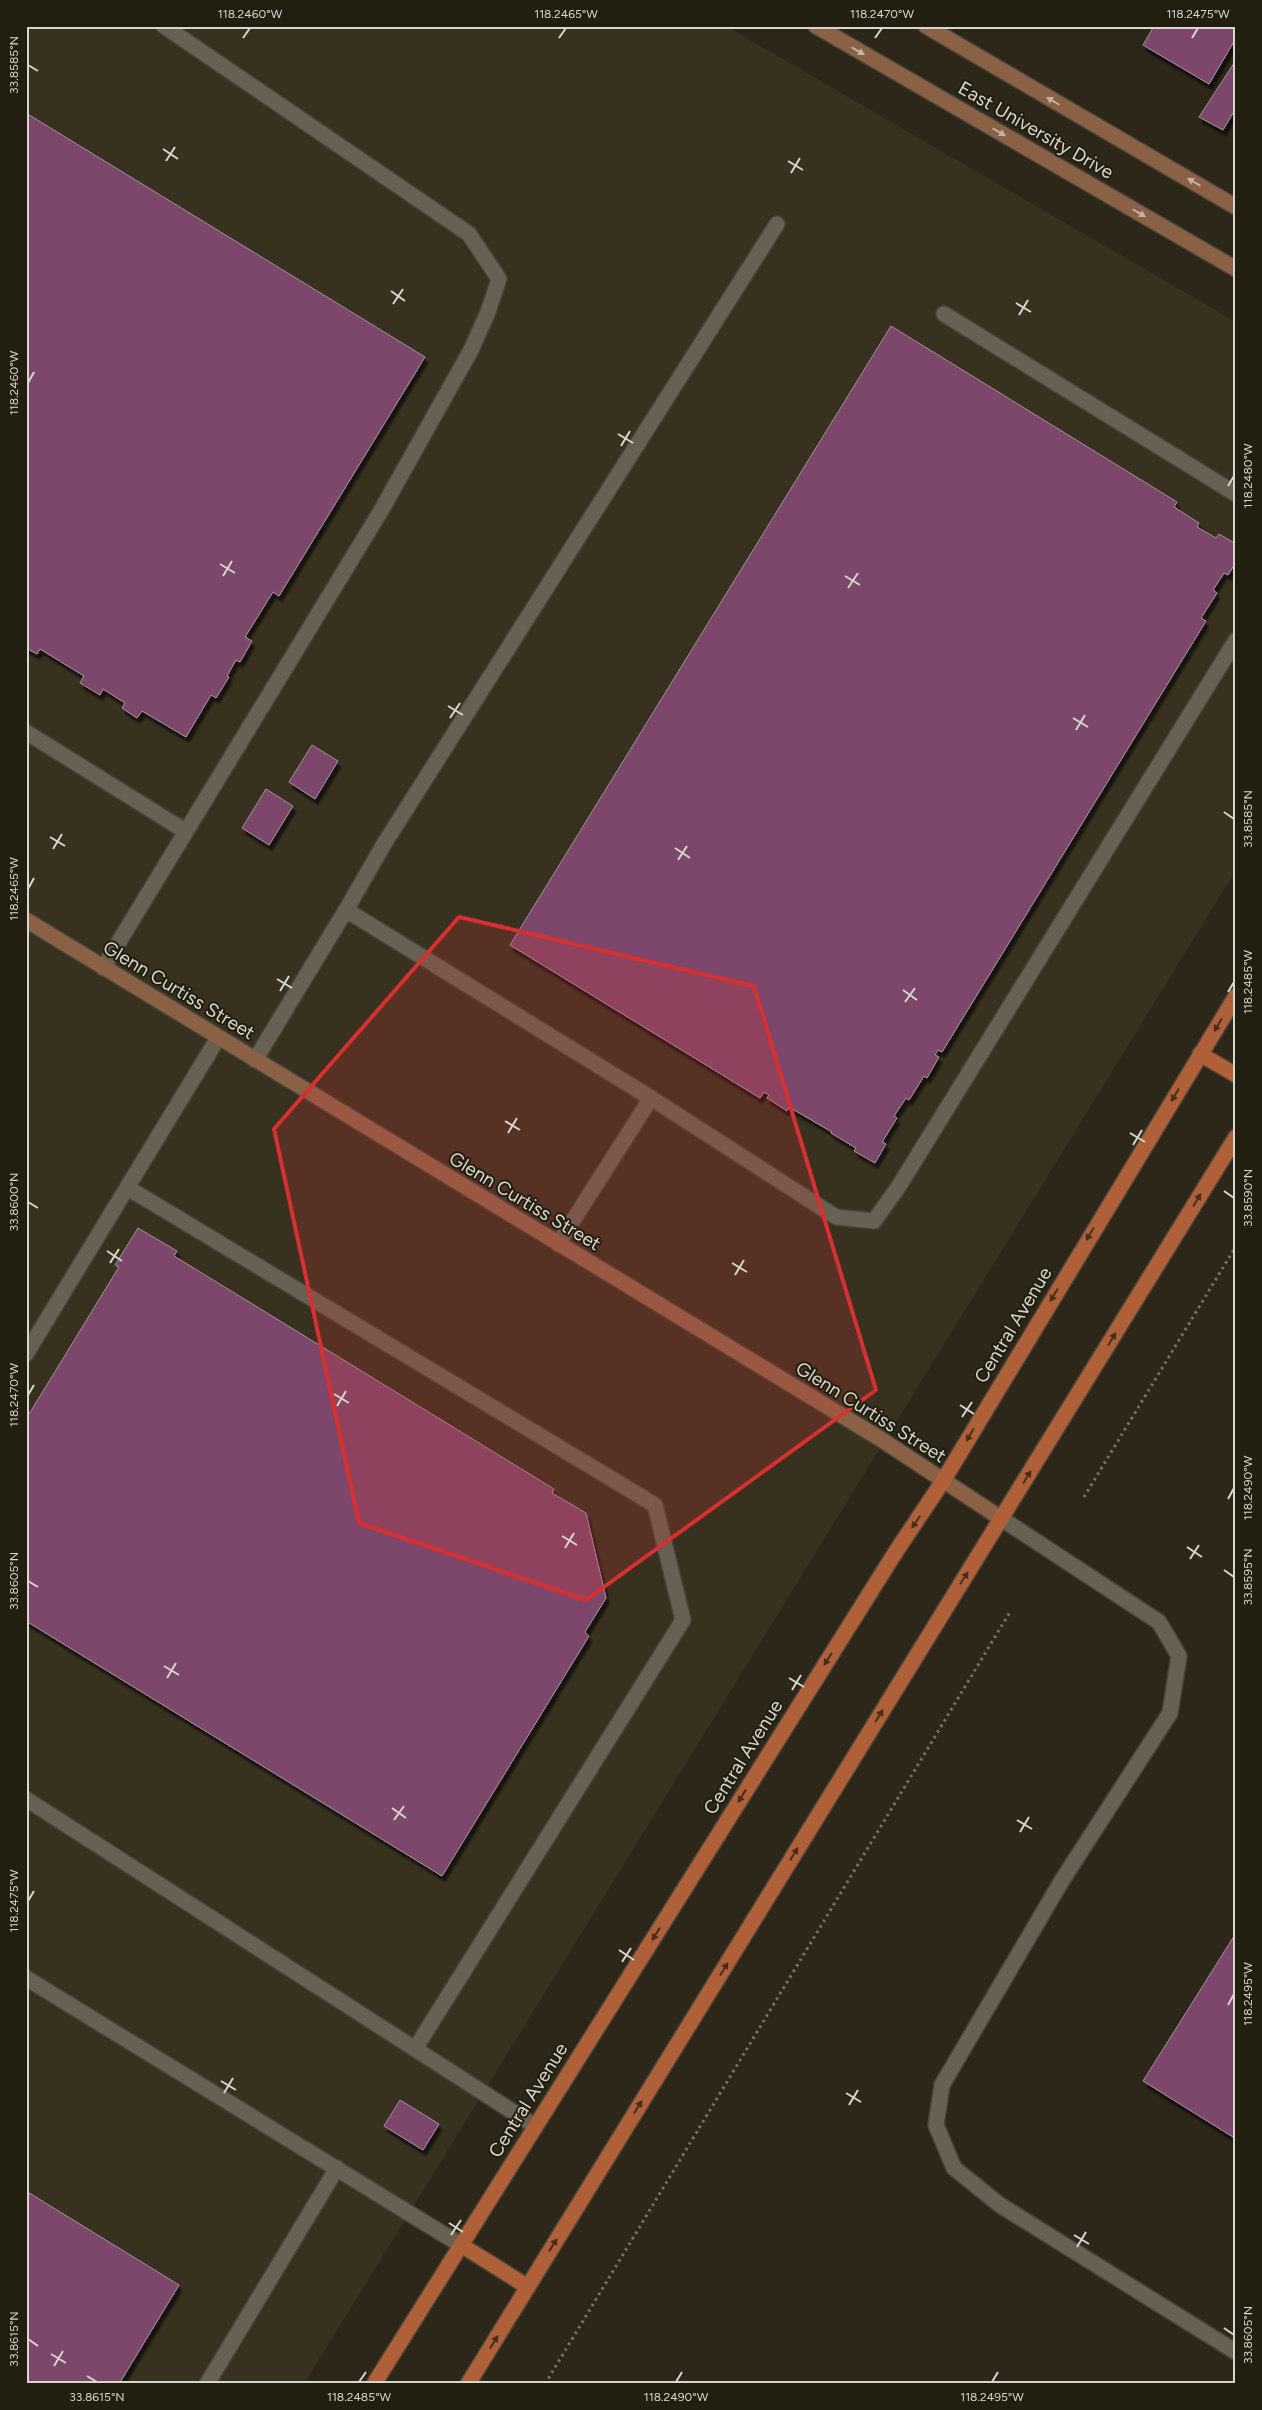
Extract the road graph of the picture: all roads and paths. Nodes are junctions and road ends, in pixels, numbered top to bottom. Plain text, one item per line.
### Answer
1 (164, 26) edge
2 (816, 26) edge
3 (926, 26) edge
4 (1236, 207) edge
5 (777, 224) dead end
6 (1236, 269) edge
7 (944, 314) dead end
8 (1236, 494) edge
9 (1236, 640) edge
10 (26, 732) edge
11 (185, 831) junction
12 (346, 910) junction
13 (26, 920) edge
14 (103, 968) junction
15 (1236, 996) edge
16 (218, 1038) junction
17 (1200, 1054) junction
18 (255, 1060) junction
19 (1236, 1075) edge
20 (650, 1098) junction
21 (1236, 1137) edge
22 (128, 1188) junction
23 (558, 1244) junction
24 (1236, 1246) edge
25 (26, 1354) edge
26 (943, 1481) junction
27 (1084, 1497) dead end
28 (1002, 1519) junction
29 (1010, 1612) dead end
30 (26, 1799) edge
31 (26, 1978) edge
32 (415, 2049) junction
33 (535, 2126) junction
34 (337, 2168) junction
35 (461, 2245) junction
36 (528, 2287) junction
37 (1236, 2352) edge
38 (207, 2384) edge
39 (374, 2384) edge
40 (468, 2384) edge
41 (545, 2384) edge

1 - 11 street
2 -> 6 street, East University Drive
4 -> 3 street, East University Drive
5 - 12 street
7 - 8 street
9 - 20 street
10 - 11 street
11 - 14 street
12 - 18 street
12 - 20 street
13 - 14 street, Glenn Curtiss Street
14 - 16 street, Glenn Curtiss Street
15 -> 17 main road, Central Avenue
16 - 18 street, Glenn Curtiss Street
16 - 22 street
17 - 19 main road
17 -> 26 main road, Central Avenue
18 - 23 street, Glenn Curtiss Street
20 - 23 street
28 -> 21 main road
22 - 25 street
22 - 32 street
23 - 26 street, Glenn Curtiss Street
24 - 27 path
26 - 28 street, Glenn Curtiss Street
26 -> 33 main road, Central Avenue
36 -> 28 main road
28 - 37 street
29 - 41 path
30 - 32 street
31 - 34 street
32 - 33 street
33 - 35 main road, Central Avenue
34 - 35 street
34 - 38 street
35 - 36 main road
35 - 39 main road, Central Avenue
40 -> 36 main road

